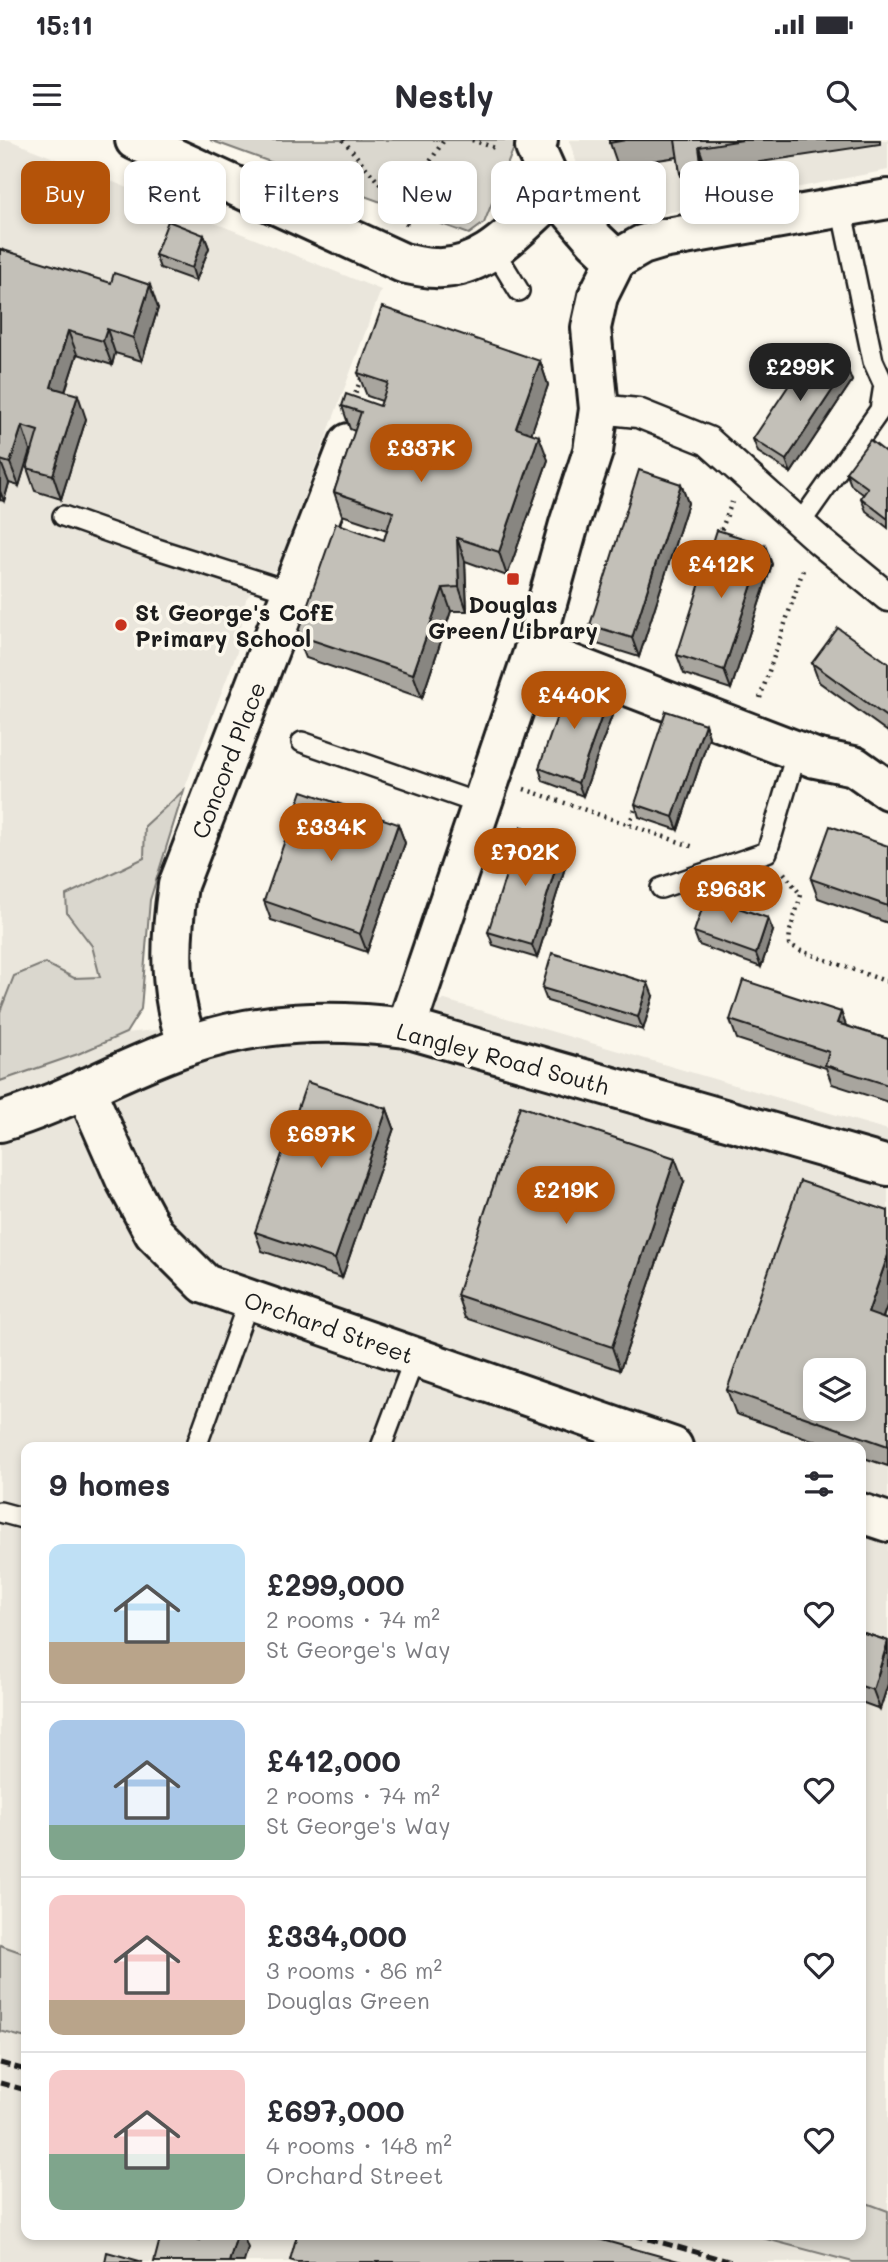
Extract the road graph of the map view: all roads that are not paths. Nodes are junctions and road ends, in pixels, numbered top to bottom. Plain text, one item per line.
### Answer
1 (135, 140) edge
2 (538, 140) edge
3 (541, 161) edge
4 (888, 199) edge
5 (841, 207) junction
6 (521, 224) edge
7 (581, 224) edge
8 (490, 251) junction
9 (616, 260) junction
10 (519, 291) dead end
11 (881, 360) edge
12 (599, 409) junction
13 (349, 443) edge
14 (63, 516) dead end
15 (801, 522) junction
16 (292, 592) junction
17 (888, 597) edge
18 (534, 650) junction
19 (302, 742) dead end
20 (797, 751) junction
21 (888, 790) edge
22 (485, 791) junction
23 (661, 888) dead end
24 (406, 1028) junction
25 (188, 1045) junction
26 (85, 1088) junction
27 (0, 1122) edge
28 (888, 1166) edge
29 (249, 1300) junction
30 (415, 1357) junction
31 (198, 1442) edge
32 (383, 1442) edge
33 (659, 1442) edge
34 (0, 1512) edge
35 (866, 1515) edge
36 (21, 1518) edge
37 (888, 1522) edge

1 - 8 street
2 - 3 street
4 - 5 street
5 - 9 street
5 - 11 lane
6 - 8 street
7 - 9 street
8 - 10 lane
9 - 12 street
11 - 15 lane
12 - 15 street
12 - 18 street
13 - 16 street, Concord Place
14 - 16 lane
15 - 17 street
16 - 25 street, Concord Place
18 - 20 street
18 - 22 street
19 - 22 lane
20 - 21 street
20 - 23 lane
22 - 24 street
24 - 25 street, Langley Road South
24 - 28 street, Langley Road South
25 - 26 street, Langley Road South
26 - 27 street, Langley Road South
26 - 29 street, Orchard Street
29 - 30 street, Orchard Street
29 - 31 lane
30 - 32 lane
30 - 33 street, Orchard Street
34 - 36 lane
35 - 37 street

